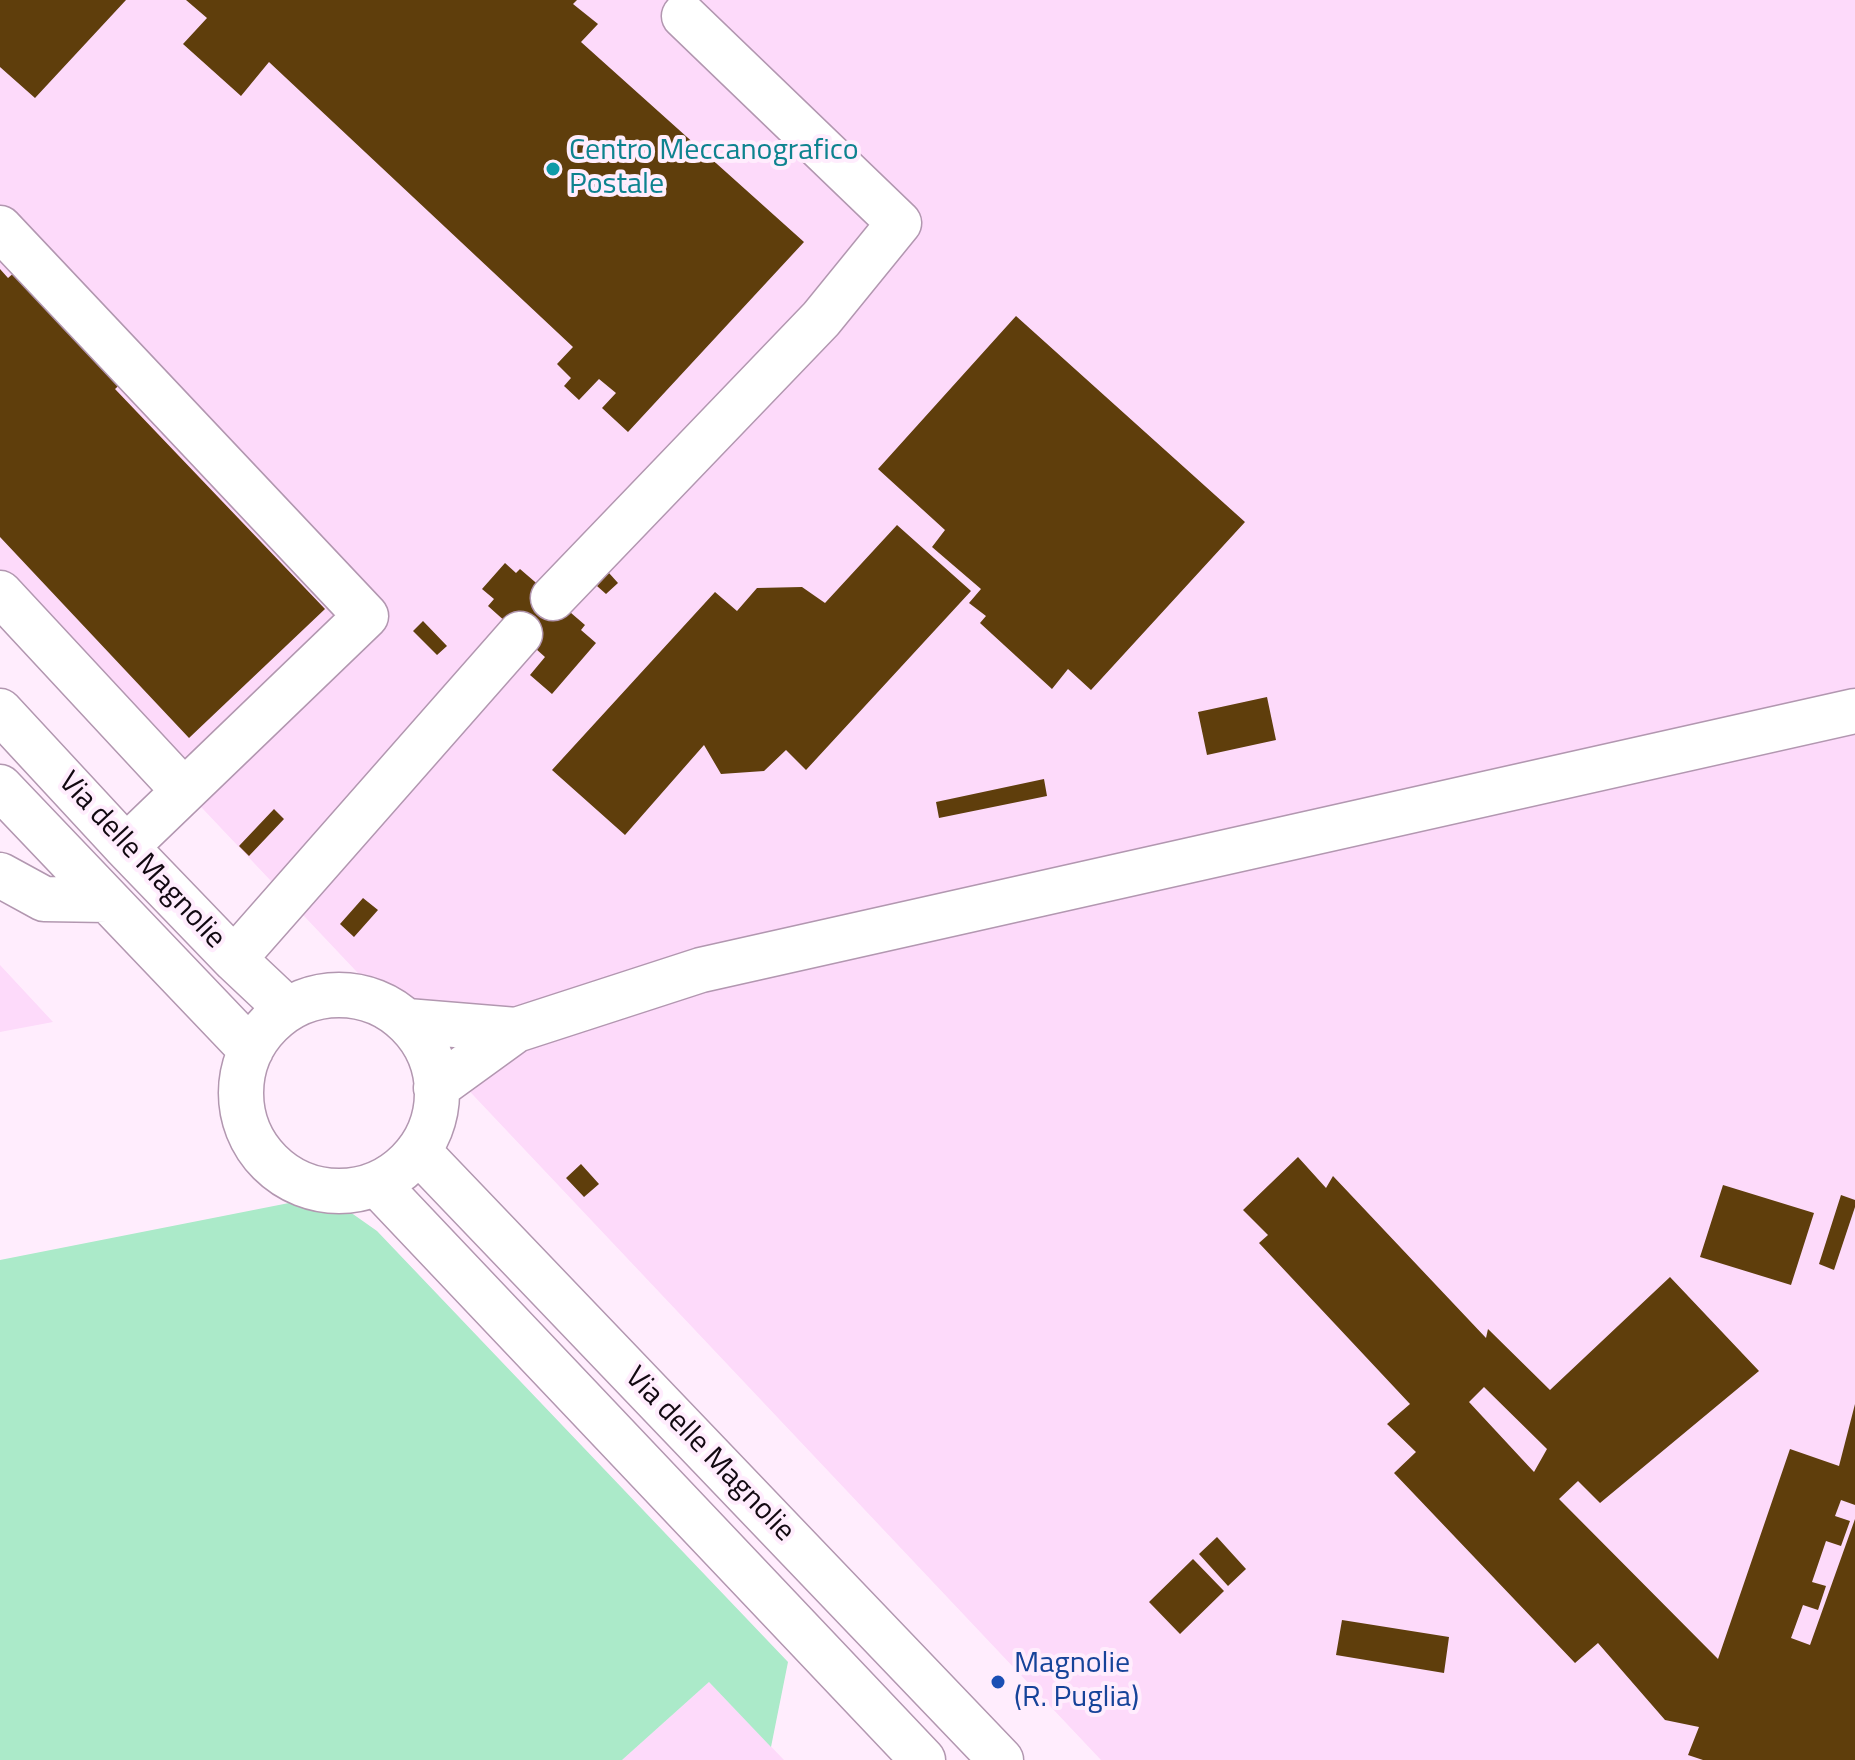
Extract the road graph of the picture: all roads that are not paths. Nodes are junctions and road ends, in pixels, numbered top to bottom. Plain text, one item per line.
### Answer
1 (684, 16) dead end
2 (0, 228) edge
3 (0, 593) edge
4 (553, 598) dead end
5 (520, 634) dead end
6 (0, 711) edge
7 (1855, 711) edge
8 (0, 787) edge
9 (184, 791) junction
10 (126, 847) junction
11 (0, 875) edge
12 (108, 900) junction
13 (234, 959) junction
14 (286, 1008) junction
15 (407, 1021) junction
16 (516, 1030) junction
17 (251, 1050) junction
18 (436, 1088) junction
19 (418, 1151) junction
20 (377, 1184) junction
21 (923, 1760) edge
22 (1001, 1760) edge

1 - 4 street
2 - 9 street
3 - 9 street
5 - 13 street
6 - 10 street, Via delle Magnolie
7 - 16 street
8 - 12 street, Via delle Magnolie
9 - 10 street
10 - 13 street, Via delle Magnolie
11 - 12 street
12 - 17 street, Via delle Magnolie
13 - 14 street, Via delle Magnolie
14 - 15 street
14 - 17 street
15 - 16 street
15 - 18 street
16 - 18 street
17 - 20 street
18 - 19 street
19 - 20 street
19 - 22 street, Via delle Magnolie
20 - 21 street, Via delle Magnolie

